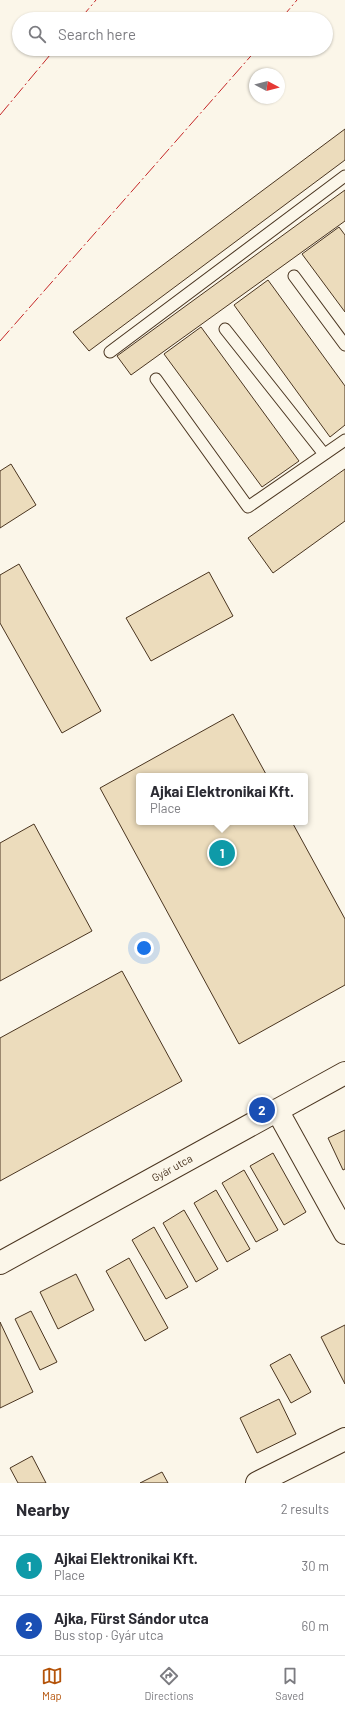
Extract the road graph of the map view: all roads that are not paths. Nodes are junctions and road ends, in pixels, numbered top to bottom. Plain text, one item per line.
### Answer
1 (345, 176) edge
2 (294, 276) dead end
3 (225, 329) dead end
4 (345, 345) edge
5 (110, 352) dead end
6 (156, 378) dead end
7 (345, 440) edge
8 (324, 454) junction
9 (345, 1073) edge
10 (277, 1110) junction
11 (345, 1233) edge
12 (0, 1263) edge
13 (345, 1439) edge
14 (257, 1483) edge

1 - 5 lane
2 - 4 lane
3 - 8 lane
6 - 8 lane
7 - 8 lane
9 - 10 street, Gyár utca
10 - 11 street
10 - 12 street, Gyár utca
13 - 14 street

